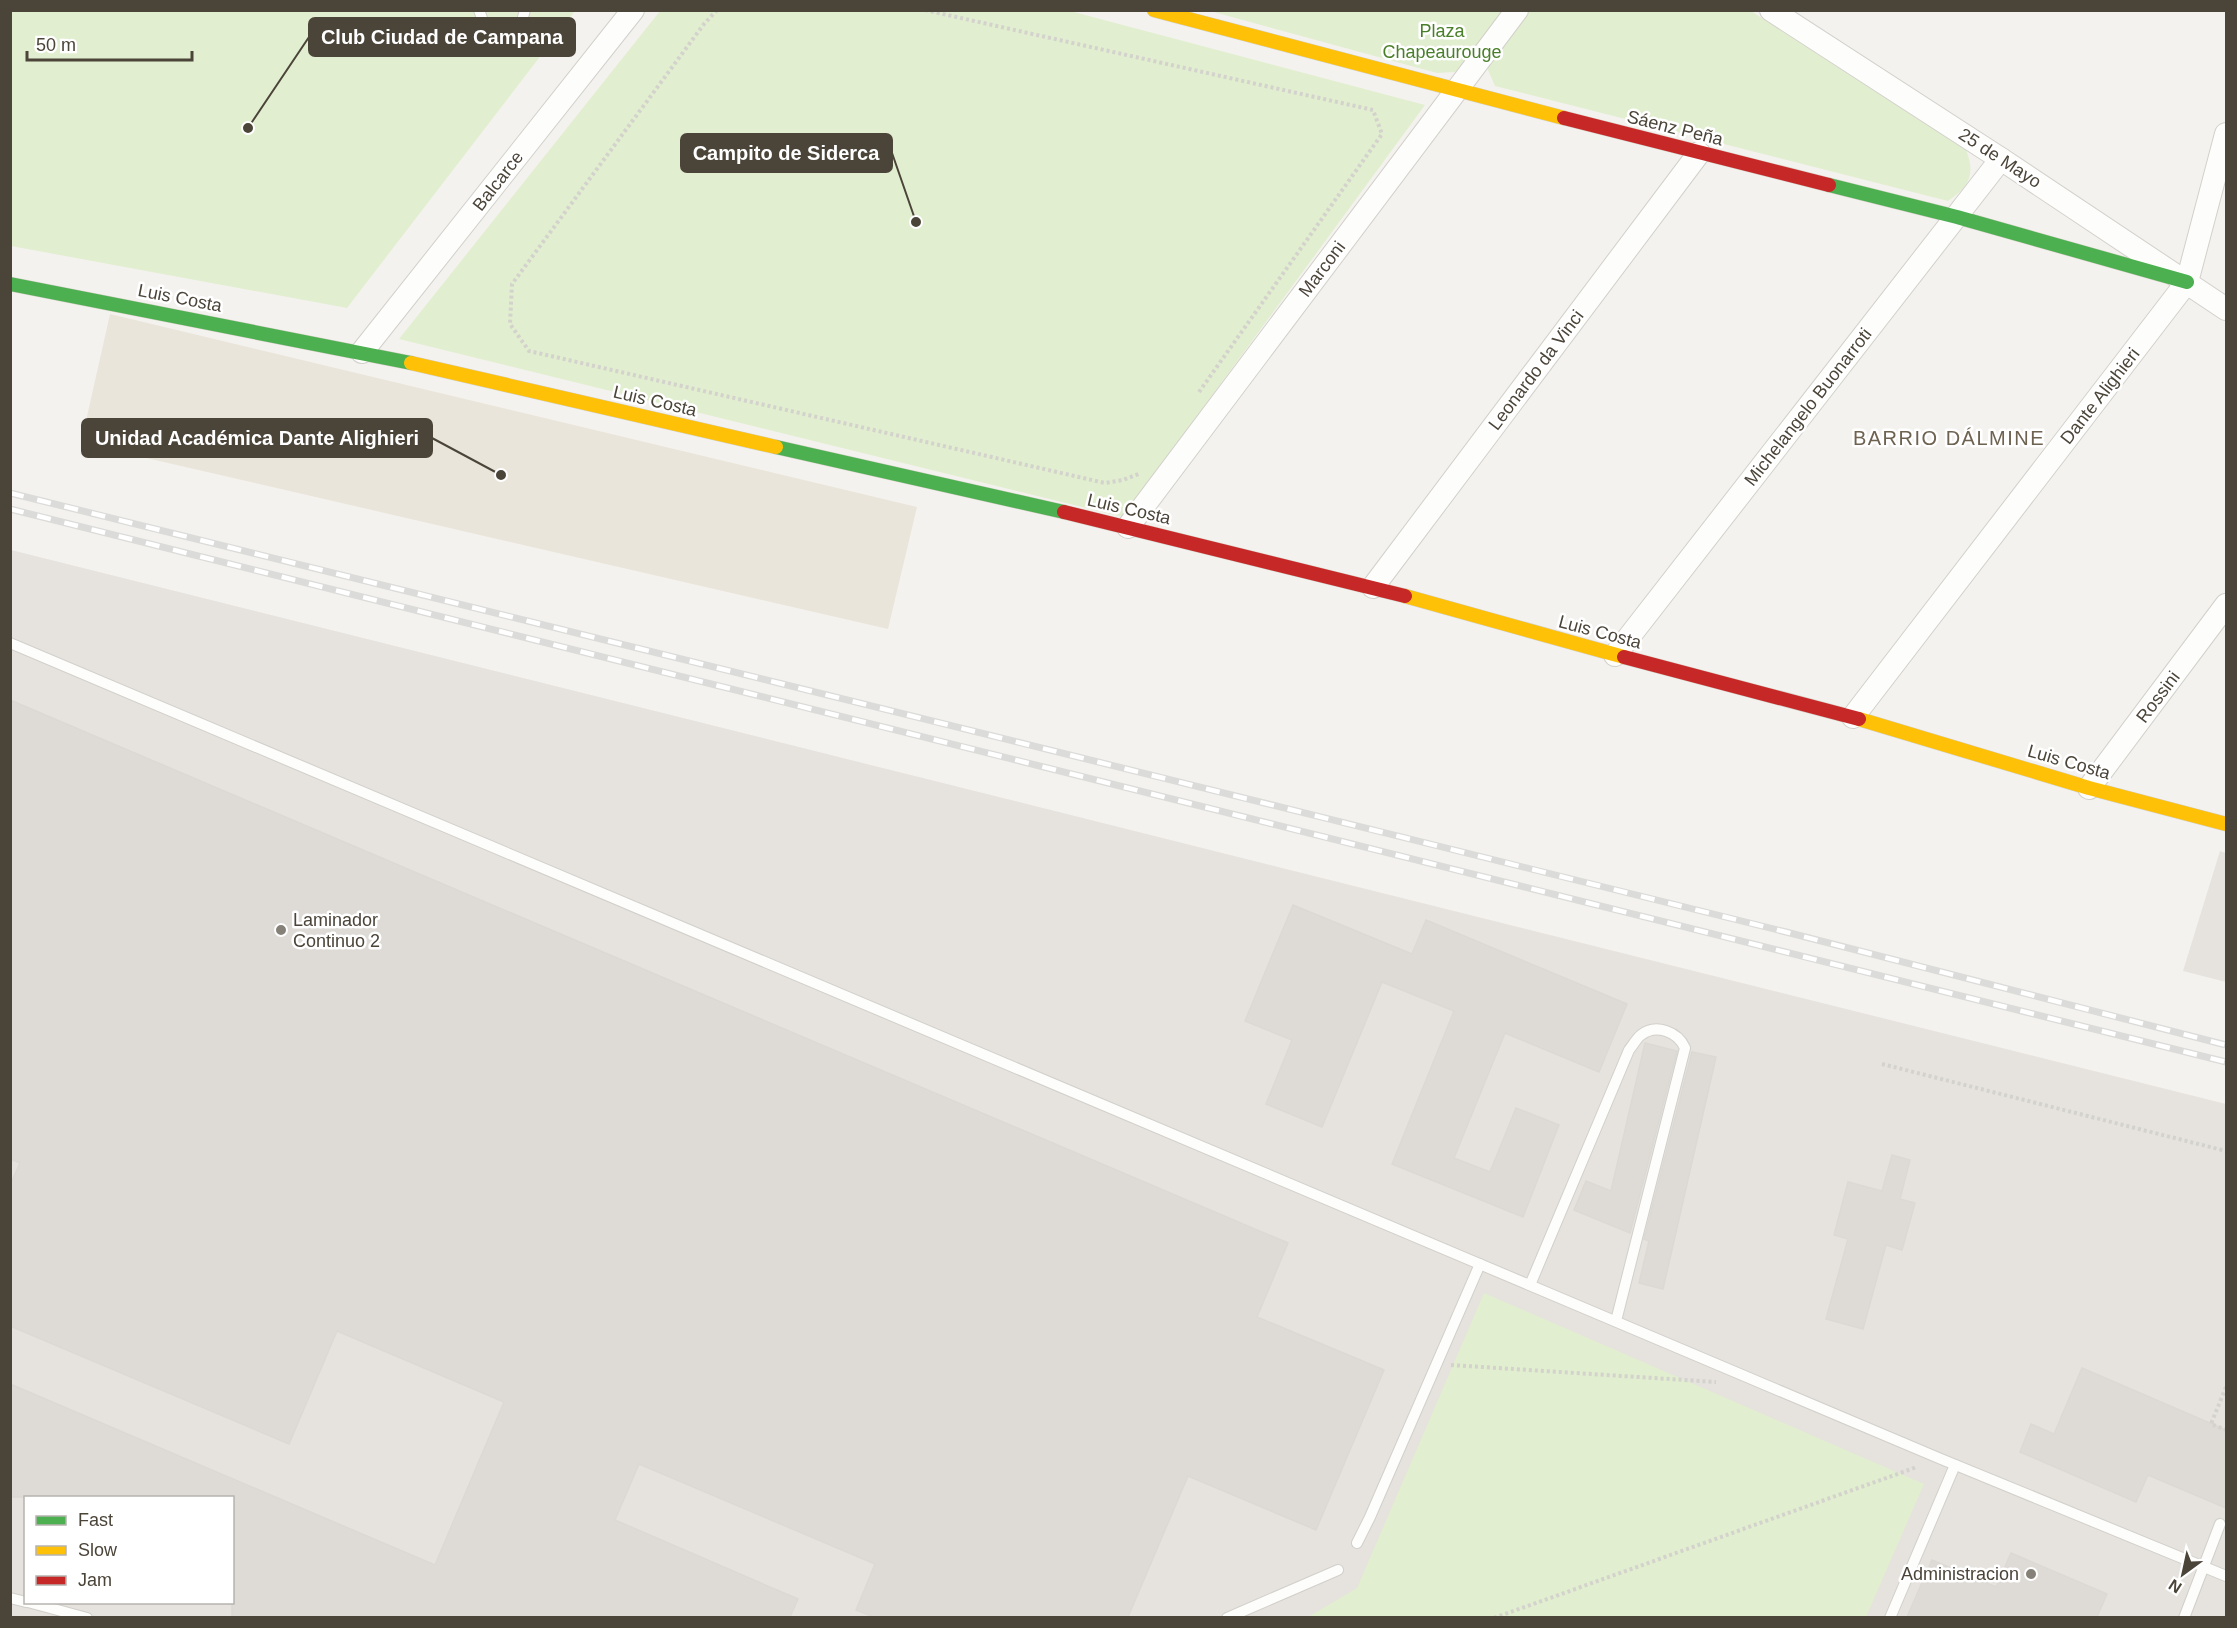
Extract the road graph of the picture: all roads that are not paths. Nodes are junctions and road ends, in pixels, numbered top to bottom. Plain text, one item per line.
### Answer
1 (479, 10) edge
2 (525, 10) edge
3 (633, 10) edge
4 (1154, 10) edge
5 (1517, 10) edge
6 (1771, 10) edge
7 (1457, 90) junction
8 (2226, 134) edge
9 (1699, 153) junction
10 (2001, 159) junction
11 (1957, 217) junction
12 (2187, 282) junction
13 (10, 284) edge
14 (2226, 309) edge
15 (362, 352) junction
16 (1128, 527) junction
17 (1373, 587) junction
18 (2226, 605) edge
19 (10, 643) edge
20 (1615, 655) junction
21 (1853, 717) junction
22 (2090, 788) junction
23 (2226, 824) edge
24 (1480, 1264) junction
25 (1530, 1285) junction
26 (1616, 1322) junction
27 (1956, 1465) junction
28 (2220, 1524) dead end
29 (1357, 1544) dead end
30 (2204, 1566) junction
31 (1338, 1570) dead end
32 (2226, 1576) edge
33 (35, 1604) edge
34 (87, 1617) edge
35 (1227, 1617) edge
36 (1890, 1617) edge
37 (2184, 1617) edge

1 - 2 lane
3 - 15 street, Balcarce
4 - 7 street, Sáenz Peña
5 - 7 street, Marconi
6 - 10 street, 25 de Mayo
7 - 9 street, Sáenz Peña
7 - 16 street, Marconi
8 - 12 street, Dante Alighieri
9 - 11 street, Sáenz Peña
9 - 17 street, Leonardo da Vinci
10 - 11 street, Michelangelo Buonarroti
10 - 12 street, 25 de Mayo
11 - 12 street, Sáenz Peña
11 - 20 street, Michelangelo Buonarroti
12 - 14 street, 25 de Mayo
12 - 21 street, Dante Alighieri
13 - 15 street, Luis Costa
15 - 16 street, Luis Costa
16 - 17 street, Luis Costa
17 - 20 street, Luis Costa
18 - 22 street, Rossini
19 - 24 lane
20 - 21 street, Luis Costa
21 - 22 street, Luis Costa
22 - 23 street, Luis Costa
24 - 25 lane
24 - 29 lane
25 - 26 lane
25 - 26 lane
26 - 27 lane
27 - 30 lane
27 - 36 lane
28 - 30 lane
30 - 32 lane
30 - 37 lane
31 - 35 lane
33 - 34 lane

